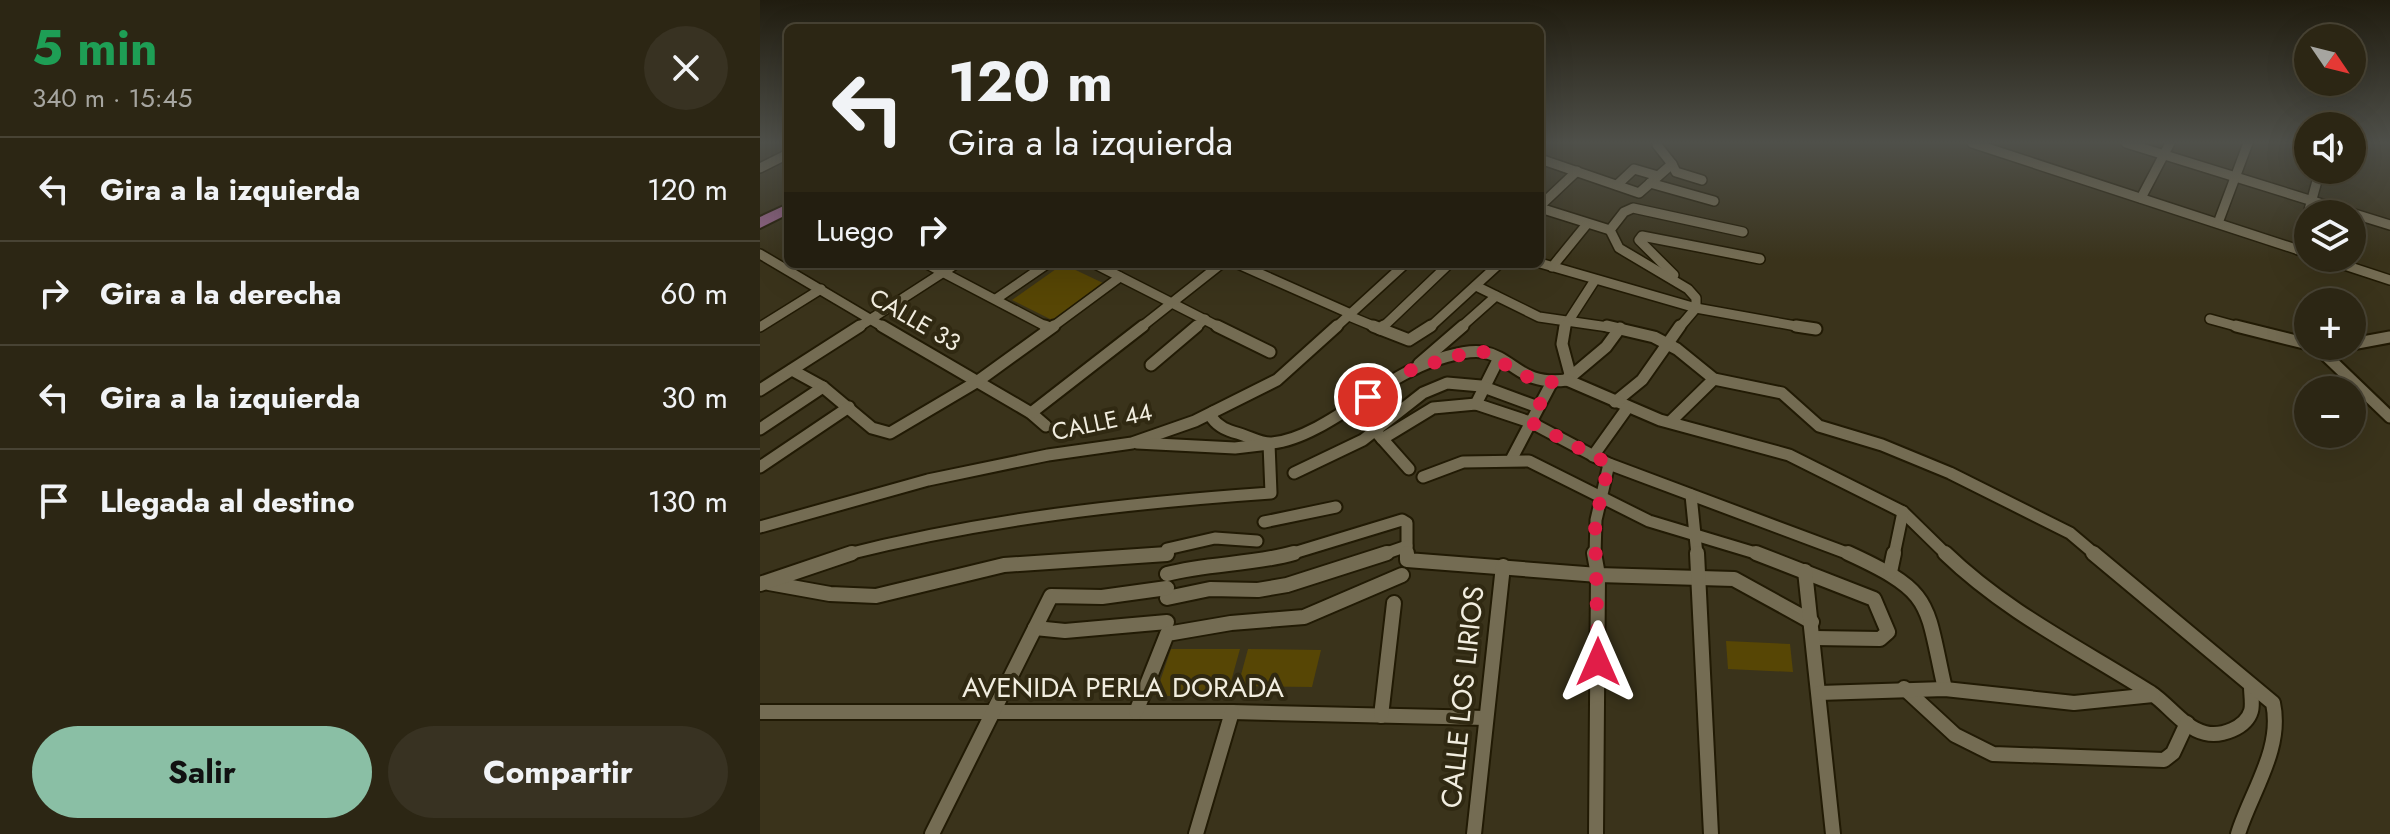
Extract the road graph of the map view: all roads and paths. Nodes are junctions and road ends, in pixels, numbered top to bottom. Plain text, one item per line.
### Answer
1 (1566, 182) edge
2 (1608, 182) edge
3 (1620, 182) edge
4 (1651, 182) edge
5 (1662, 182) edge
6 (2091, 182) edge
7 (2149, 182) edge
8 (2233, 182) edge
9 (2243, 182) edge
10 (1617, 185) junction
11 (784, 198) edge
12 (2141, 198) junction
13 (2301, 200) edge
14 (1714, 201) dead end
15 (1544, 203) edge
16 (1544, 208) edge
17 (784, 210) edge
18 (760, 211) edge
19 (2366, 220) edge
20 (2366, 222) edge
21 (760, 223) edge
22 (2218, 223) junction
23 (1587, 224) junction
24 (2390, 228) edge
25 (1610, 230) junction
26 (1743, 232) dead end
27 (2294, 248) edge
28 (760, 254) edge
29 (784, 257) edge
30 (1760, 259) dead end
31 (775, 262) junction
32 (1544, 264) edge
33 (784, 267) edge
34 (1552, 267) junction
35 (785, 268) edge
36 (935, 268) edge
37 (950, 268) edge
38 (1041, 268) edge
39 (1103, 268) edge
40 (1216, 268) edge
41 (1247, 268) edge
42 (1401, 268) edge
43 (1445, 268) edge
44 (1495, 268) edge
45 (943, 272) junction
46 (2366, 272) edge
47 (1120, 277) junction
48 (1595, 280) junction
49 (2390, 280) edge
50 (1476, 286) junction
51 (821, 289) junction
52 (1688, 289) junction
53 (1496, 296) junction
54 (996, 299) junction
55 (1172, 303) junction
56 (1696, 308) junction
57 (1350, 315) junction
58 (872, 318) junction
59 (1205, 319) junction
60 (2210, 319) dead end
61 (1563, 323) junction
62 (760, 327) edge
63 (1050, 328) junction
64 (1620, 328) junction
65 (1380, 329) junction
66 (1816, 329) dead end
67 (2390, 337) edge
68 (2294, 340) edge
69 (2366, 341) edge
70 (1665, 343) junction
71 (1270, 352) dead end
72 (1498, 360) junction
73 (2331, 360) edge
74 (1151, 365) dead end
75 (1413, 369) junction
76 (792, 370) junction
77 (1714, 379) junction
78 (1567, 380) junction
79 (978, 381) junction
80 (1552, 382) junction
81 (823, 387) junction
82 (1484, 387) junction
83 (760, 390) edge
84 (1476, 404) junction
85 (1622, 405) junction
86 (849, 407) junction
87 (1538, 407) junction
88 (1213, 412) junction
89 (2388, 412) edge
90 (1031, 413) junction
91 (1530, 422) junction
92 (1670, 422) junction
93 (1046, 426) dead end
94 (760, 429) edge
95 (1379, 435) junction
96 (1132, 443) junction
97 (1269, 444) junction
98 (1593, 456) junction
99 (1511, 460) junction
100 (1609, 464) junction
101 (760, 467) edge
102 (1409, 469) dead end
103 (1294, 473) dead end
104 (1423, 477) dead end
105 (1691, 495) junction
106 (1600, 499) junction
107 (1336, 507) dead end
108 (1903, 512) junction
109 (1264, 522) dead end
110 (760, 527) edge
111 (1697, 537) junction
112 (1257, 541) dead end
113 (1407, 546) junction
114 (1503, 566) junction
115 (1805, 571) junction
116 (1890, 572) junction
117 (1402, 575) dead end
118 (1598, 575) junction
119 (1700, 578) junction
120 (764, 584) edge
121 (1167, 587) junction
122 (1394, 603) dead end
123 (1167, 622) dead end
124 (1812, 622) junction
125 (1035, 628) junction
126 (1814, 638) junction
127 (2251, 687) junction
128 (1904, 688) junction
129 (1945, 689) junction
130 (1819, 693) junction
131 (2154, 695) junction
132 (760, 712) edge
133 (1136, 712) junction
134 (1232, 712) junction
135 (992, 713) junction
136 (1381, 716) junction
137 (1486, 718) junction
138 (2187, 723) junction
139 (932, 834) edge
140 (1196, 834) edge
141 (1474, 834) edge
142 (1596, 834) edge
143 (1711, 834) edge
144 (1833, 834) edge
145 (2238, 834) edge

1 - 15 street
2 - 10 street
3 - 10 street
4 - 10 street
5 - 14 street
6 - 12 street
7 - 12 street
8 - 22 street
9 - 13 street
11 - 18 main road
12 - 22 street
16 - 23 street
17 - 21 main road
19 - 24 street
20 - 24 street
22 - 27 street
23 - 25 street
23 - 34 street
25 - 26 street
25 - 52 street
28 - 31 street, CALLE 33
29 - 31 street
30 - 52 street
31 - 33 street, CALLE 33
32 - 34 street
34 - 48 street
35 - 51 street, CALLE 33
36 - 45 street
37 - 45 street
38 - 54 street
39 - 47 street
40 - 55 street
41 - 57 street
42 - 57 street, CALLE 44
43 - 65 street
44 - 50 street
45 - 54 street
45 - 58 street
46 - 49 street
47 - 55 street
47 - 63 street
48 - 56 street
48 - 61 street
50 - 53 street
50 - 65 street
51 - 58 street, CALLE 33
51 - 62 street
52 - 56 street
53 - 61 street
53 - 75 street
54 - 63 street
55 - 59 street
55 - 90 street
56 - 66 street
56 - 70 street
57 - 65 street
57 - 88 street, CALLE 44
58 - 76 street
58 - 79 street, CALLE 33
59 - 71 street
59 - 74 street
60 - 68 street
61 - 64 street
61 - 78 street
63 - 79 street
64 - 70 street
64 - 78 street
67 - 69 street
70 - 77 street
70 - 85 street
72 - 75 street
72 - 80 street
72 - 82 street
73 - 89 street
75 - 97 street
76 - 81 street
76 - 83 street
77 - 92 street
77 - 127 street
78 - 80 street
78 - 85 street
79 - 86 street
79 - 90 street, CALLE 33
80 - 87 street
81 - 86 street
81 - 94 street
82 - 84 street
82 - 87 street
82 - 95 street
84 - 91 street
84 - 95 street
85 - 92 street
85 - 98 street
86 - 101 street
87 - 91 street
88 - 96 street, CALLE 44
88 - 97 street
90 - 93 street, CALLE 33
91 - 98 street
91 - 99 street
92 - 108 street
95 - 102 street
95 - 103 street
96 - 97 street
96 - 110 street, CALLE 44
97 - 120 street
98 - 100 street
99 - 104 street
99 - 106 street
100 - 105 street
100 - 106 street
105 - 111 street
105 - 116 street
106 - 111 street
106 - 118 street
107 - 109 street
108 - 116 street
108 - 131 street
111 - 115 street
111 - 119 street
112 - 120 street
113 - 114 street
113 - 121 street
113 - 121 street
114 - 118 street
114 - 137 street, CALLE LOS LIRIOS
115 - 124 street
115 - 126 street
116 - 129 street
117 - 133 street
118 - 119 street
118 - 142 street
119 - 124 street
119 - 143 street
121 - 125 street
122 - 136 street
123 - 125 street
124 - 126 street
125 - 135 street
126 - 130 street
127 - 138 street
127 - 145 street
128 - 129 street
128 - 130 street
128 - 138 street
129 - 131 street
130 - 144 street
131 - 138 street
132 - 135 street, AVENIDA PERLA DORADA
133 - 134 street, AVENIDA PERLA DORADA
133 - 135 street, AVENIDA PERLA DORADA
134 - 136 street, AVENIDA PERLA DORADA
134 - 140 street
135 - 139 street
136 - 137 street, AVENIDA PERLA DORADA
137 - 141 street, CALLE LOS LIRIOS

